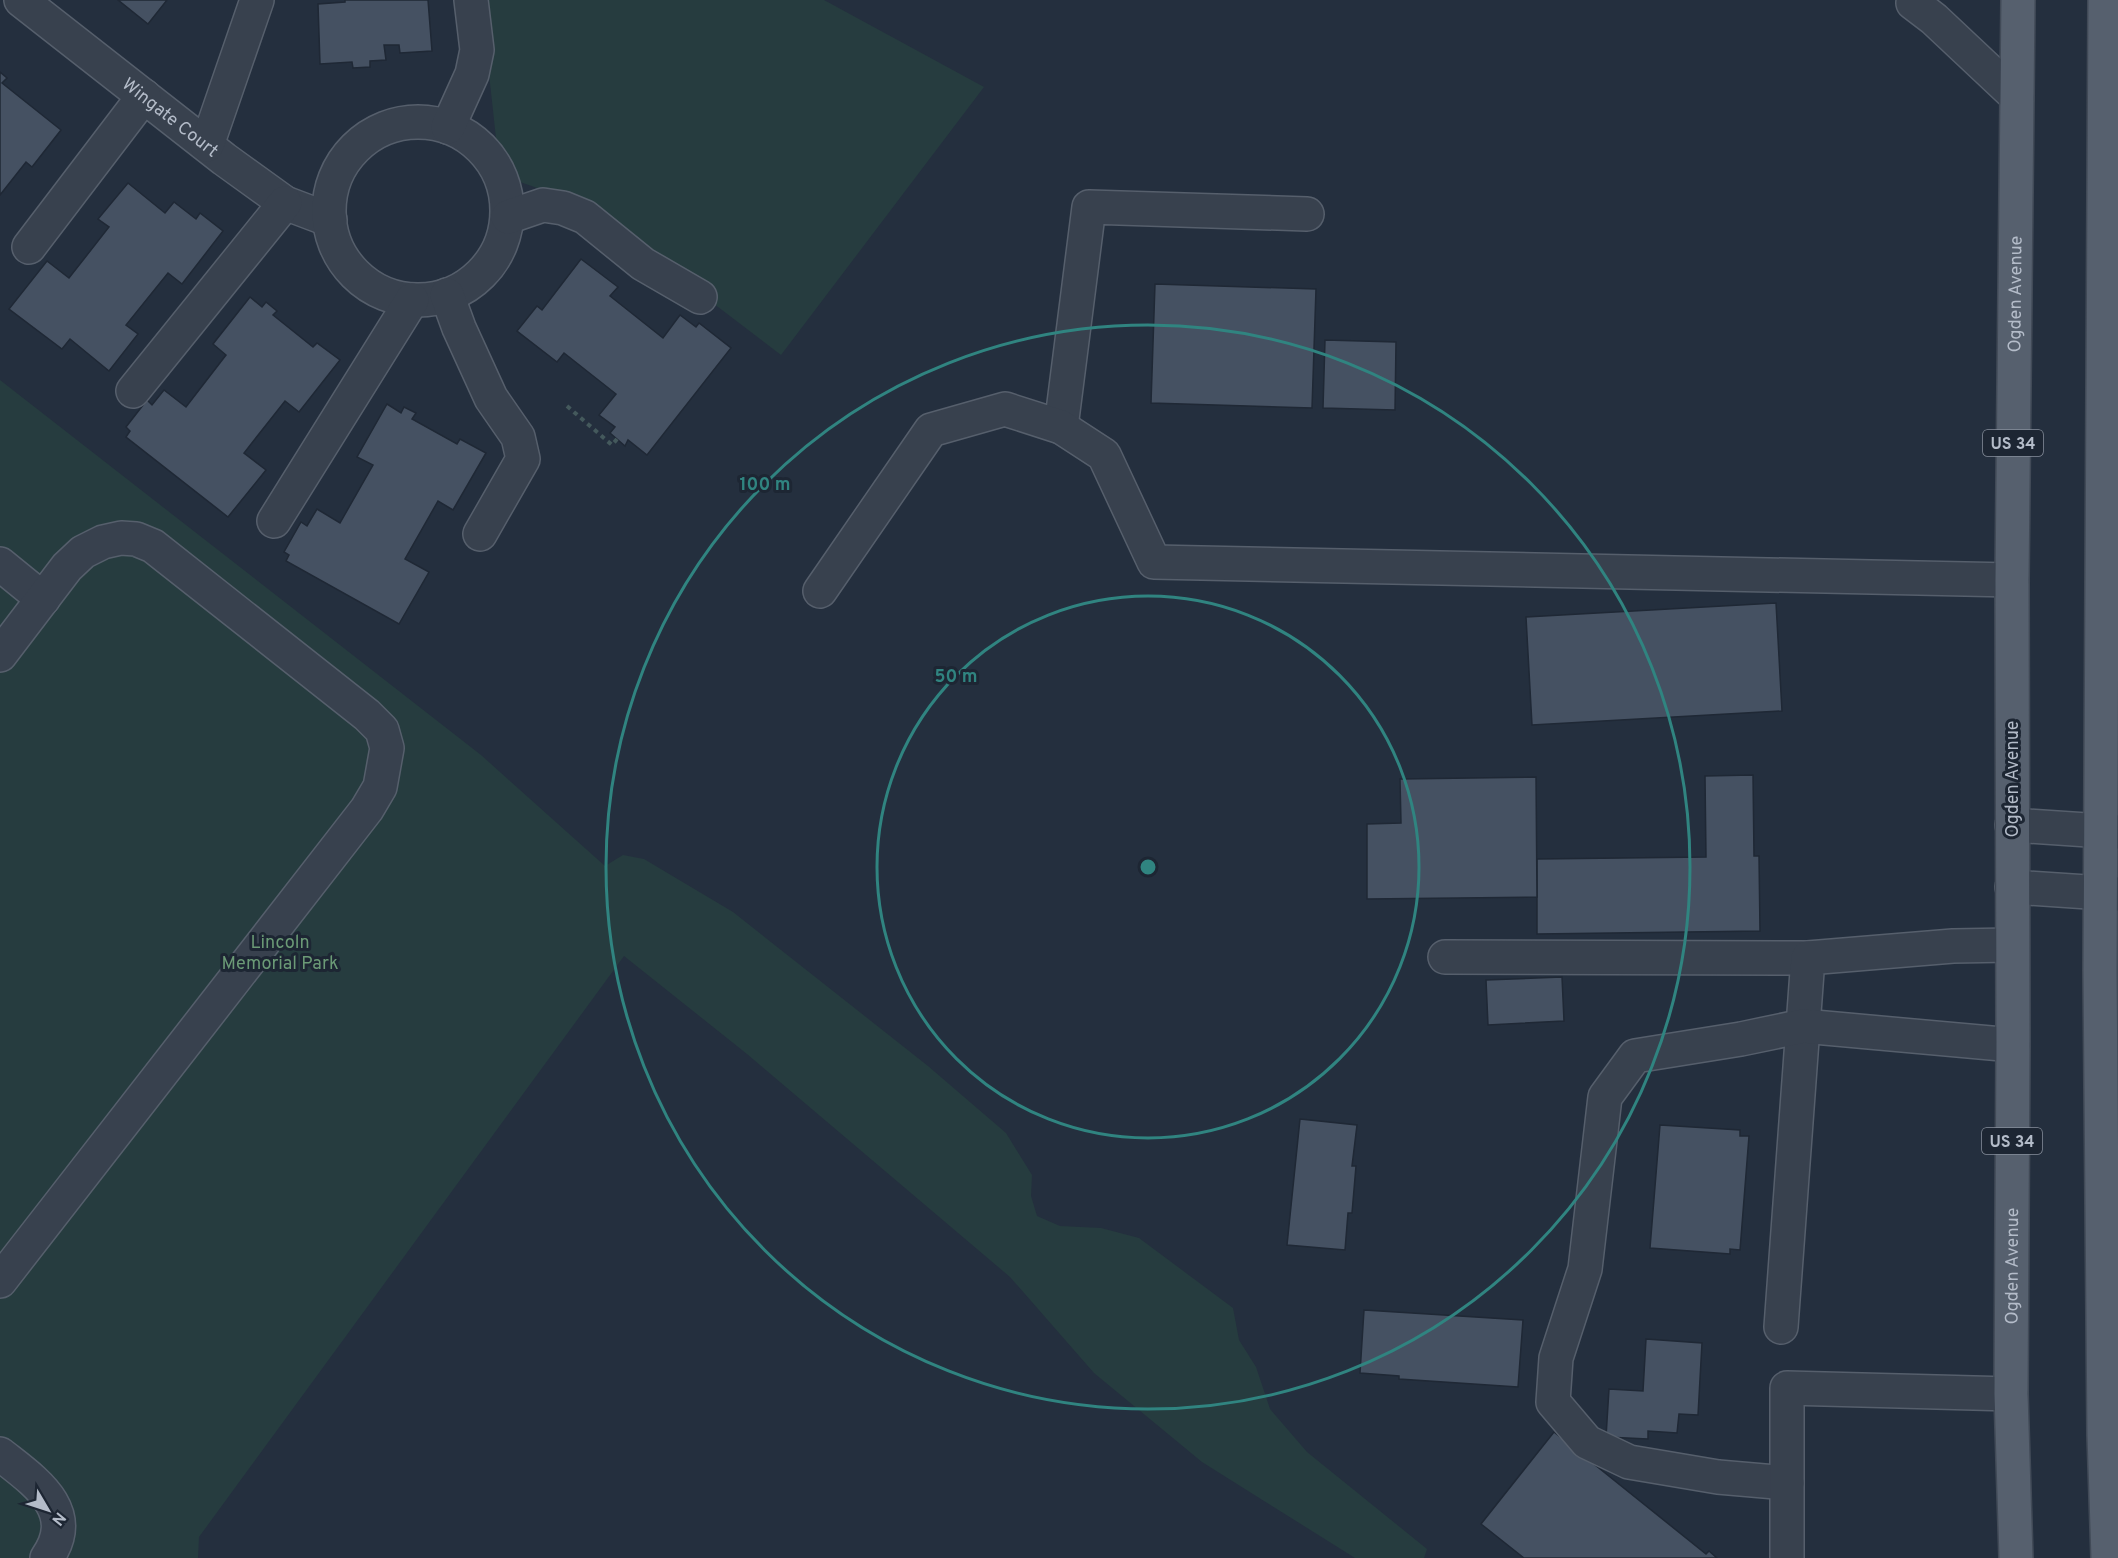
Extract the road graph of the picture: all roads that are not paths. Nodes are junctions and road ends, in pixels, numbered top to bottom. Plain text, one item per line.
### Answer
1 (21, 0) edge
2 (257, 0) edge
3 (471, 0) edge
4 (1915, 0) edge
5 (2018, 0) edge
6 (2105, 0) edge
7 (144, 96) junction
8 (2017, 97) junction
9 (2111, 114) edge
10 (448, 127) junction
11 (207, 145) junction
12 (285, 203) junction
13 (1307, 214) dead end
14 (508, 217) junction
15 (330, 220) junction
16 (2111, 226) edge
17 (29, 247) dead end
18 (447, 295) junction
19 (700, 297) dead end
20 (412, 300) junction
21 (133, 391) dead end
22 (1061, 427) junction
23 (274, 521) dead end
24 (480, 534) dead end
25 (0, 564) edge
26 (2012, 580) junction
27 (820, 591) dead end
28 (43, 599) junction
29 (0, 655) edge
30 (2012, 825) junction
31 (2109, 831) edge
32 (2012, 887) junction
33 (2109, 894) edge
34 (2012, 945) junction
35 (1445, 957) dead end
36 (1808, 958) junction
37 (1803, 1026) junction
38 (2013, 1045) junction
39 (0, 1281) edge
40 (1781, 1327) dead end
41 (2011, 1394) junction
42 (0, 1454) edge
43 (1787, 1483) junction
44 (47, 1558) edge
45 (1787, 1558) edge
46 (2016, 1558) edge
47 (2108, 1558) edge

1 - 7 street, Wingate Court
2 - 11 street
3 - 10 street
4 - 8 street
5 - 8 main road, Ogden Avenue / US 34
6 - 9 main road
7 - 11 street, Wingate Court
7 - 17 street
8 - 26 main road, Ogden Avenue / US 34
9 - 16 main road
10 - 14 street
10 - 15 street
11 - 12 street, Wingate Court
12 - 15 street, Wingate Court
12 - 21 street
13 - 22 street
14 - 18 street
14 - 19 street
15 - 20 street
16 - 31 main road
18 - 20 street
18 - 24 street
20 - 23 street
22 - 26 street
22 - 27 street
25 - 28 street
26 - 30 main road, Ogden Avenue / US 34
28 - 29 street
28 - 39 street
30 - 31 street
30 - 32 main road, Ogden Avenue / US 34
31 - 33 main road
32 - 33 street
32 - 34 main road, Ogden Avenue / US 34
33 - 47 main road
34 - 36 street
34 - 38 main road, Ogden Avenue / US 34
35 - 36 street
36 - 37 street
37 - 38 street
37 - 40 street
37 - 43 street
38 - 41 main road, Ogden Avenue / US 34
41 - 43 street
41 - 46 main road, Ogden Avenue / US 34
42 - 44 street
43 - 45 street

